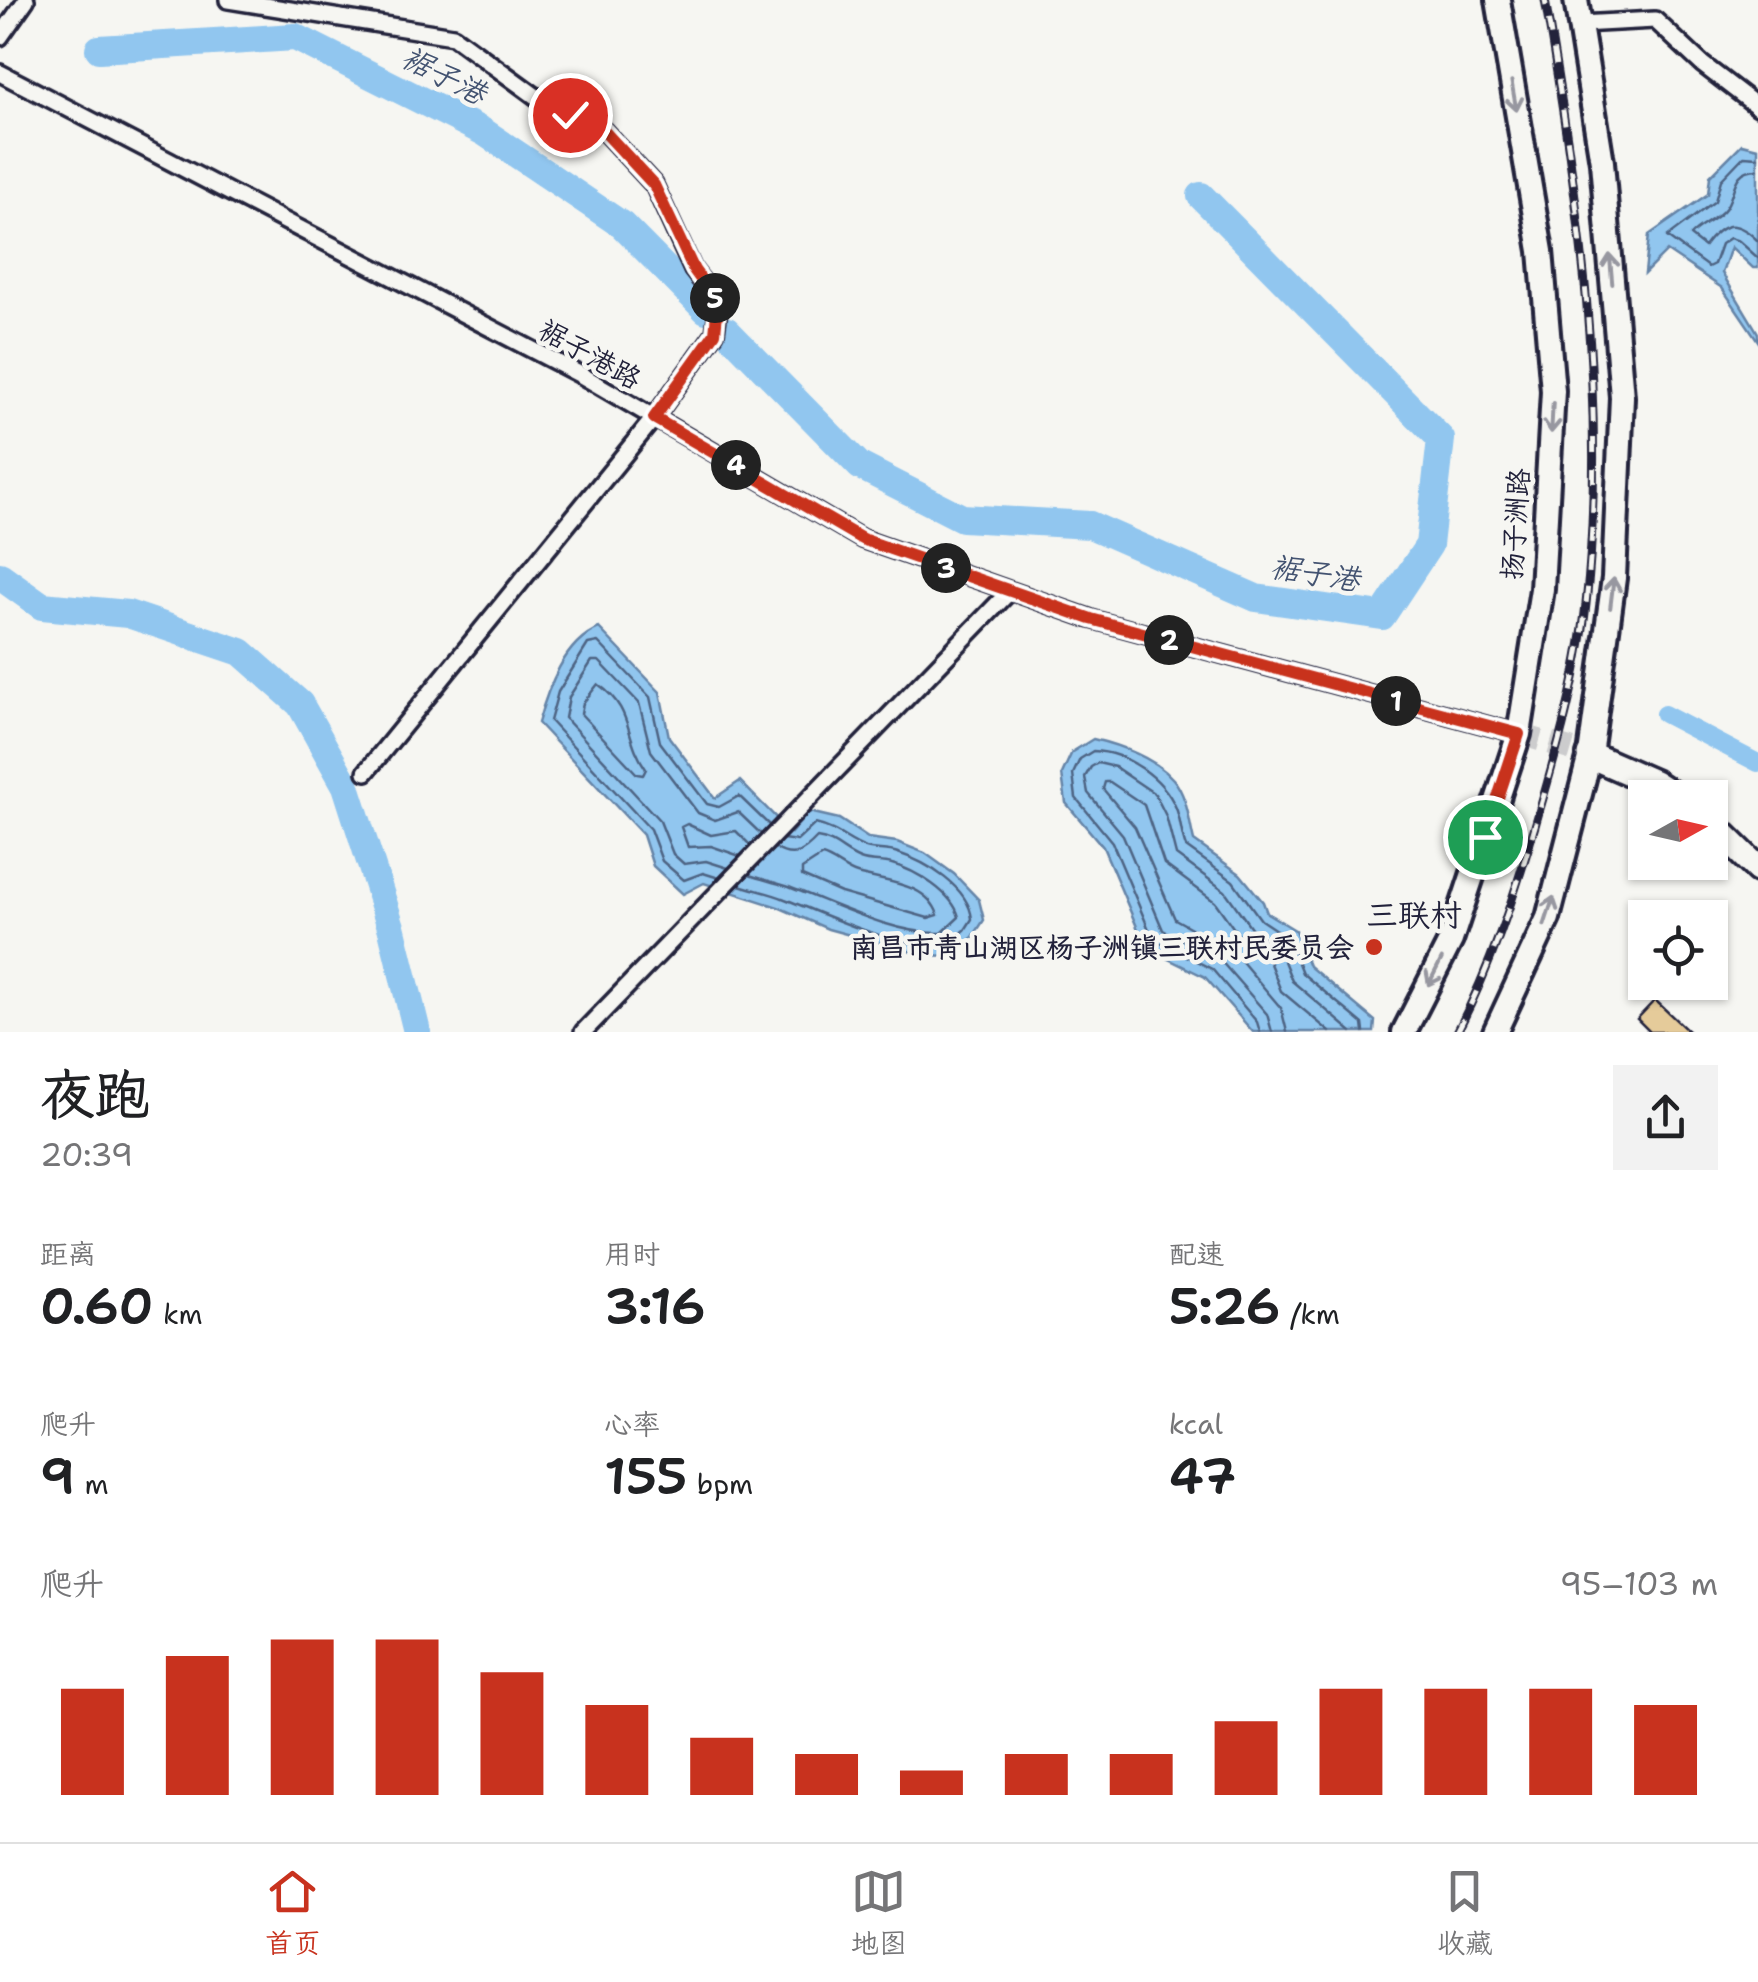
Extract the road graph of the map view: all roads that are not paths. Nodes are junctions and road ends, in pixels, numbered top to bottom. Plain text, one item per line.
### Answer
1 (26, 0) edge
2 (228, 0) edge
3 (1498, 0) edge
4 (1576, 0) edge
5 (1580, 24) junction
6 (0, 37) edge
7 (0, 73) edge
8 (1758, 107) edge
9 (654, 418) junction
10 (1010, 591) junction
11 (1519, 734) junction
12 (1590, 756) junction
13 (366, 772) dead end
14 (1647, 780) edge
15 (1728, 839) edge
16 (1758, 868) edge
17 (583, 1032) edge
18 (1404, 1032) edge
19 (1495, 1032) edge

1 - 6 street
2 - 9 street
3 -> 11 main road, 扬子洲路
4 - 5 main road
5 - 8 street
12 -> 5 main road
7 - 9 street, 裾子港路
9 - 10 street, 裾子港路
9 - 13 street
10 - 11 street, 裾子港路
10 - 17 street
11 -> 18 main road, 扬子洲路
12 - 14 main road
19 -> 12 main road
15 - 16 main road

